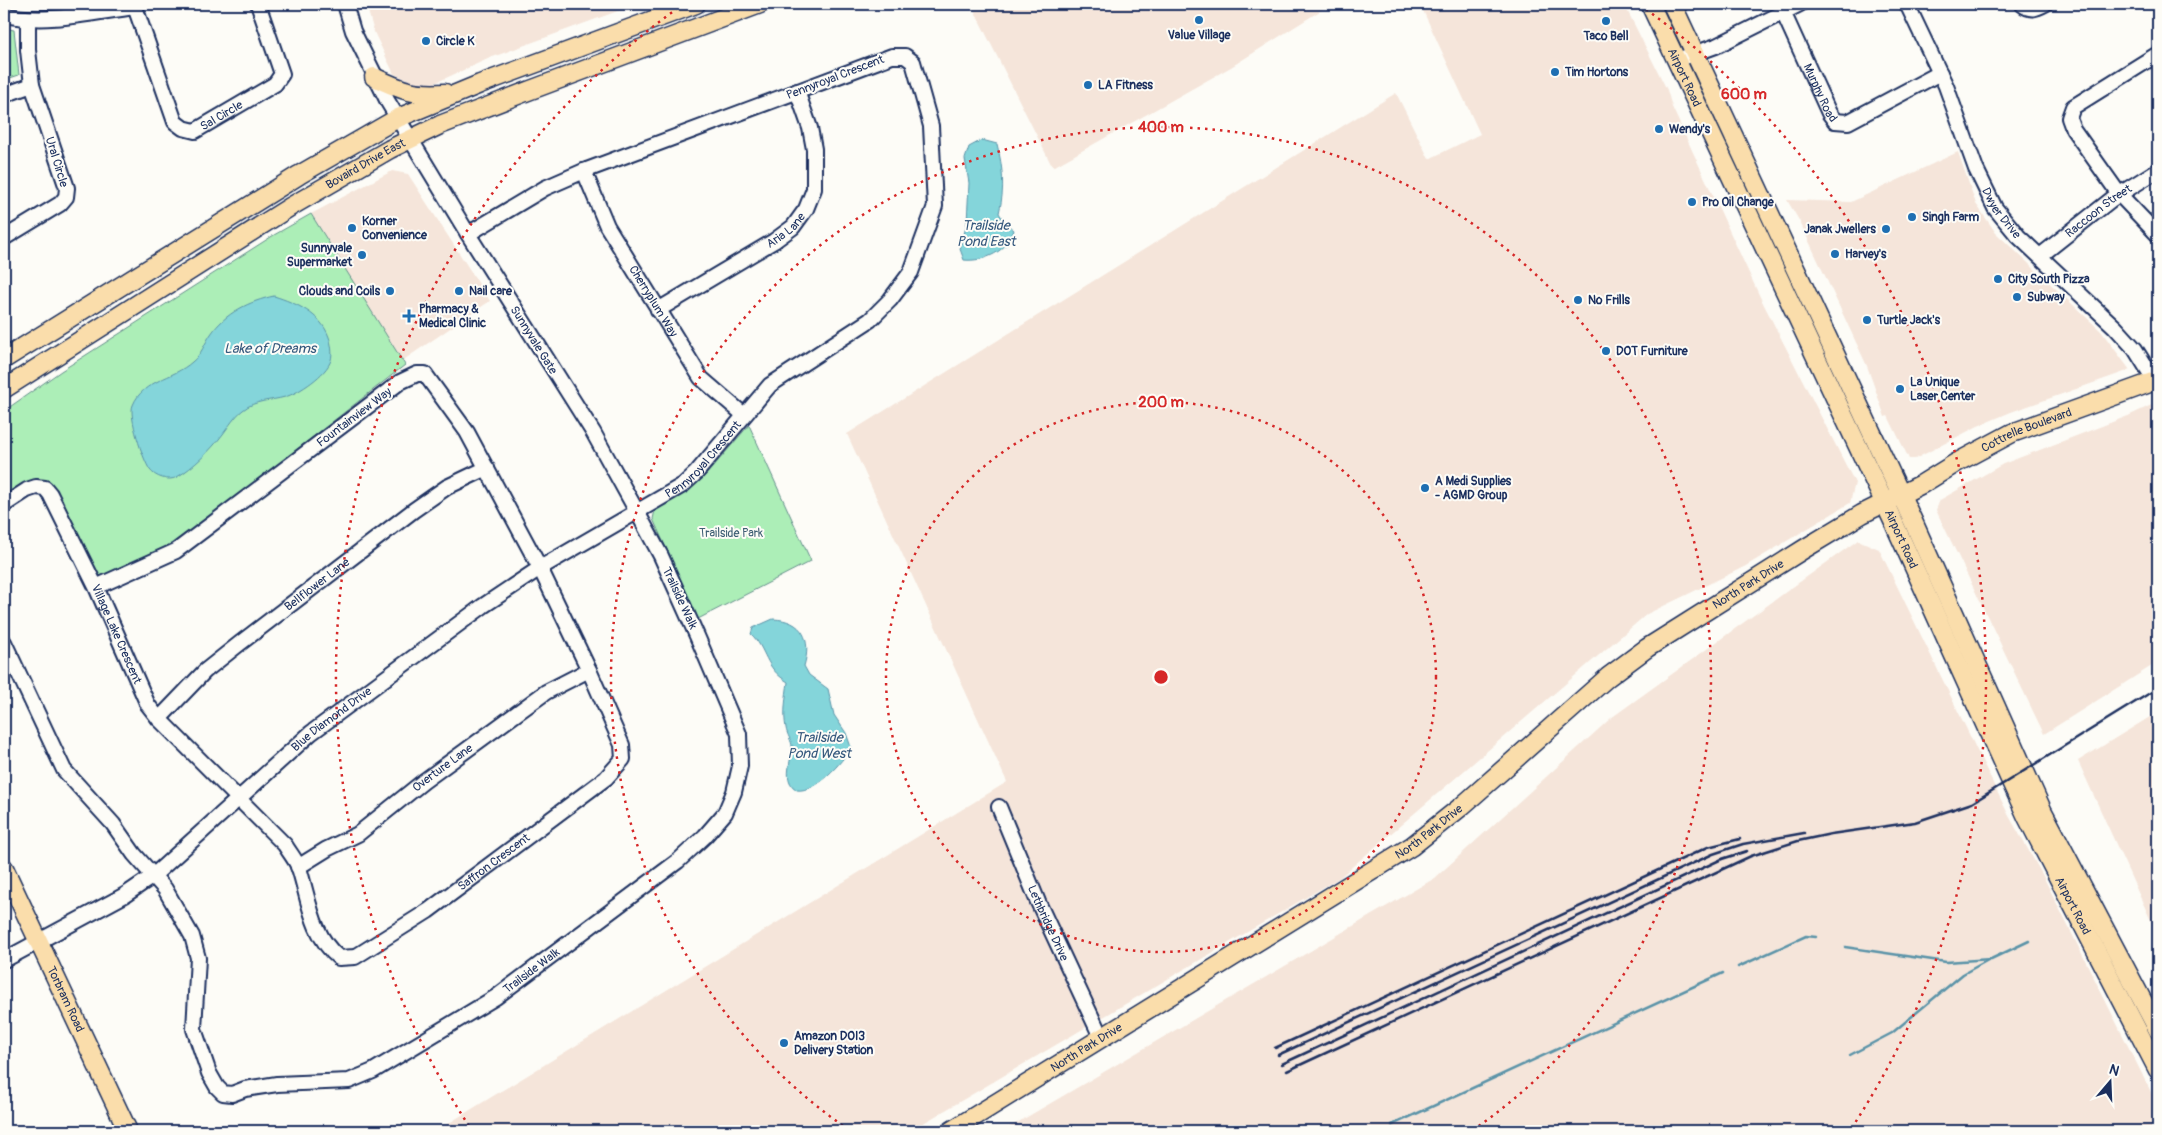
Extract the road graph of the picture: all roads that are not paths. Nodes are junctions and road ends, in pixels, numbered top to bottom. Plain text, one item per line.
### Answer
1 (258, 4) edge
2 (345, 4) edge
3 (696, 4) edge
4 (760, 4) edge
5 (1650, 4) edge
6 (1672, 4) edge
7 (1800, 4) edge
8 (1907, 4) edge
9 (2022, 4) edge
10 (2045, 4) edge
11 (134, 5) edge
12 (1783, 12) junction
13 (4, 15) edge
14 (28, 20) junction
15 (1695, 54) junction
16 (2158, 54) edge
17 (1677, 60) junction
18 (1940, 74) junction
19 (374, 77) junction
20 (32, 85) junction
21 (797, 91) junction
22 (461, 92) junction
23 (4, 95) edge
24 (398, 118) junction
25 (410, 139) junction
26 (2158, 170) edge
27 (584, 171) junction
28 (2119, 194) junction
29 (468, 234) junction
30 (2158, 235) edge
31 (4, 238) edge
32 (2040, 256) junction
33 (658, 310) junction
34 (4, 359) edge
35 (2156, 381) edge
36 (4, 389) edge
37 (744, 415) junction
38 (487, 468) junction
39 (1901, 495) junction
40 (1884, 503) junction
41 (4, 505) edge
42 (637, 512) junction
43 (540, 568) junction
44 (96, 587) junction
45 (4, 642) edge
46 (589, 670) junction
47 (159, 719) junction
48 (239, 799) junction
49 (999, 807) dead end
50 (298, 867) junction
51 (4, 868) edge
52 (153, 876) junction
53 (38, 941) junction
54 (4, 960) edge
55 (2158, 1030) edge
56 (1101, 1037) junction
57 (2158, 1070) edge
58 (128, 1131) edge
59 (952, 1131) edge

1 - 11 street, Sal Circle
2 - 19 street, Sunnyvale Gate
3 - 22 main road, Bovaird Drive East
4 - 25 main road, Bovaird Drive East
5 - 17 main road, Airport Road
6 - 15 main road, Airport Road
7 - 12 street
8 - 18 street, Dwyer Drive
9 - 10 street
11 - 14 street
12 - 15 street
12 - 18 street, Murphy Road
13 - 14 street
14 - 20 street, Ural Circle
15 - 17 street
15 - 39 main road, Airport Road
16 - 28 street
17 - 40 main road, Airport Road
18 - 32 street, Dwyer Drive
19 - 22 main road
19 - 24 street, Sunnyvale Gate
20 - 23 street
20 - 31 street, Ural Circle
21 - 27 street, Pennyroyal Crescent
21 - 33 street, Aria Lane
21 - 37 street, Pennyroyal Crescent
22 - 24 main road, Bovaird Drive East
24 - 25 street, Sunnyvale Gate
24 - 34 main road, Bovaird Drive East
25 - 29 street, Sunnyvale Gate
25 - 36 main road, Bovaird Drive East
26 - 28 street, Raccoon Street
27 - 29 street, Pennyroyal Crescent
27 - 33 street, Cherryplum Way
28 - 30 street
28 - 32 street, Raccoon Street
29 - 42 street, Sunnyvale Gate
32 - 35 street, Dwyer Drive
33 - 37 street, Cherryplum Way
35 - 39 main road, Cottrelle Boulevard
37 - 42 street, Pennyroyal Crescent
38 - 43 street, Fountainview Way
38 - 44 street, Fountainview Way
38 - 47 street, Bellflower Lane
39 - 40 main road, Cottrelle Boulevard
39 - 55 main road, Airport Road
40 - 56 main road, North Park Drive
40 - 57 main road, Airport Road
41 - 44 street, Village Lake Crescent
42 - 43 street, Blue Diamond Drive
42 - 52 street, Trailside Walk
43 - 46 street, Saffron Crescent
43 - 48 street, Blue Diamond Drive
44 - 47 street, Village Lake Crescent
45 - 52 street
46 - 50 street, Overture Lane
46 - 50 street, Saffron Crescent
47 - 48 street, Village Lake Crescent
48 - 50 street, Saffron Crescent
48 - 52 street, Blue Diamond Drive
49 - 56 street, Lethbridge Drive
51 - 53 main road, Torbram Road
52 - 53 street, Blue Diamond Drive
53 - 54 street, Blue Diamond Drive
53 - 58 main road, Torbram Road
56 - 59 main road, North Park Drive

